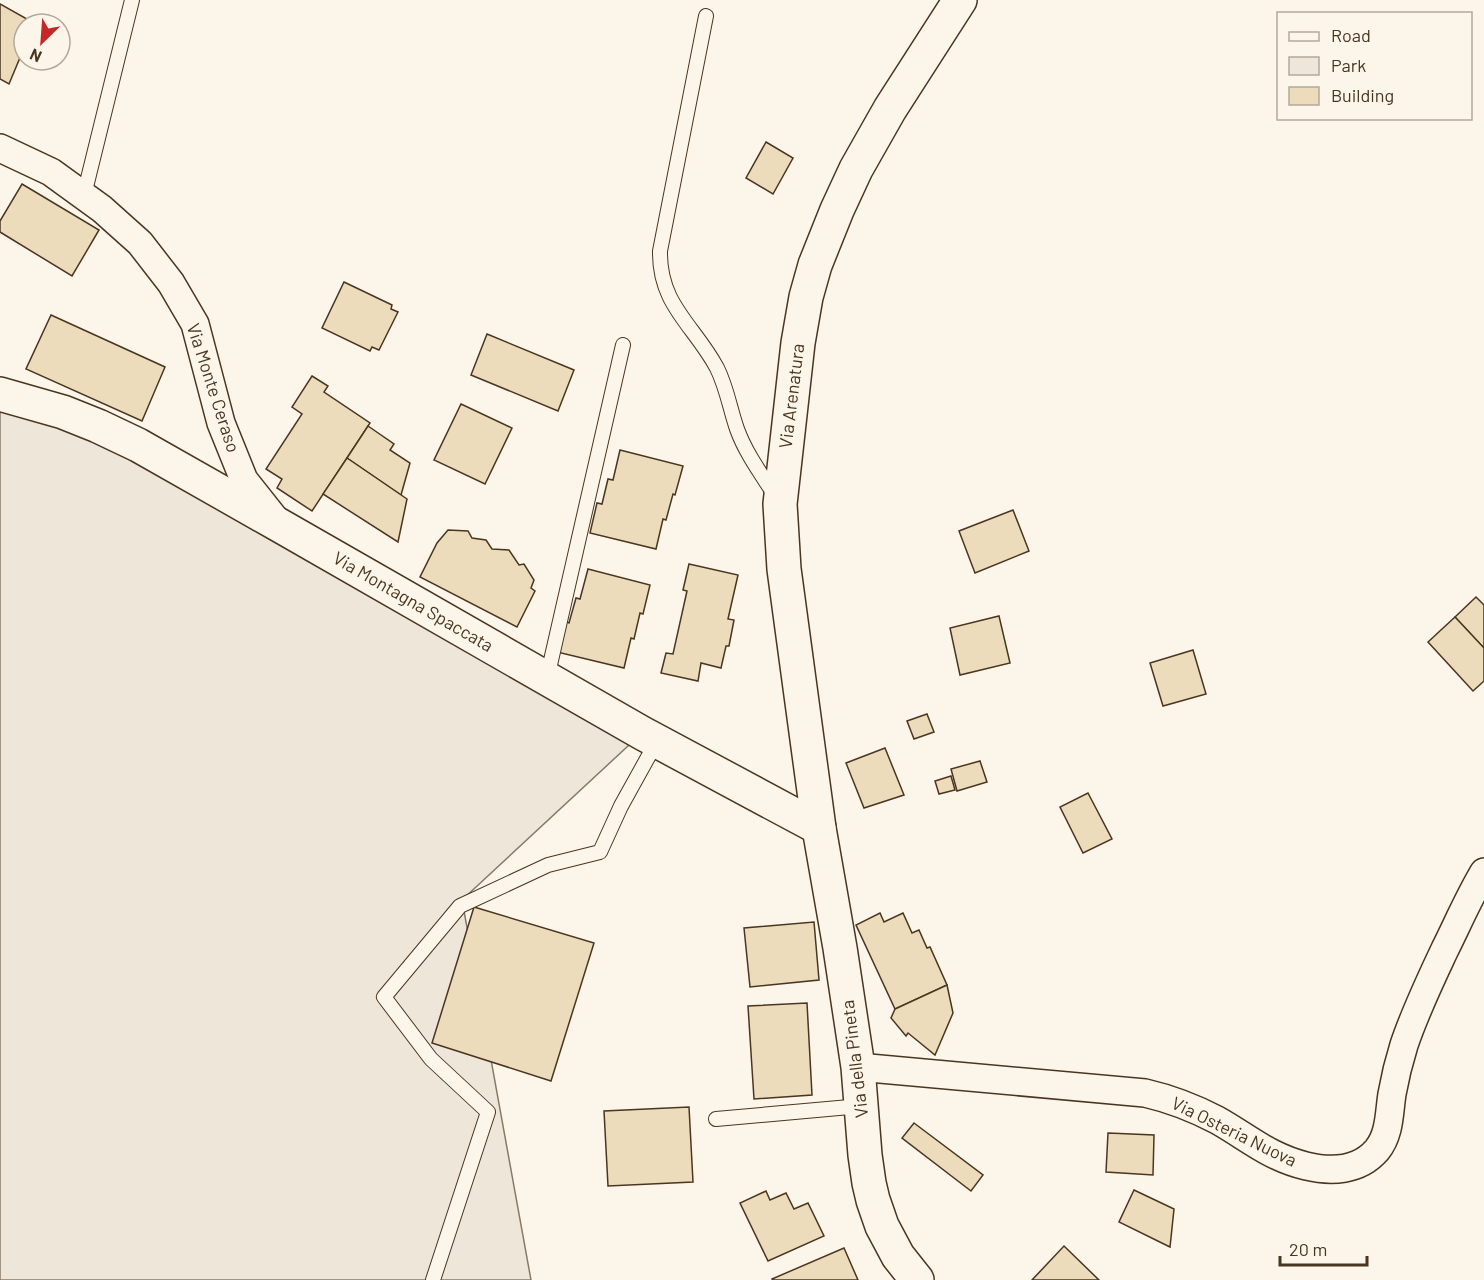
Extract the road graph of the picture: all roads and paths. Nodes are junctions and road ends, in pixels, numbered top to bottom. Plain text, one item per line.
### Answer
1 (132, 0) edge
2 (960, 0) edge
3 (706, 15) dead end
4 (0, 148) edge
5 (84, 195) junction
6 (623, 345) dead end
7 (0, 394) edge
8 (780, 504) junction
9 (279, 525) junction
10 (548, 678) junction
11 (657, 741) junction
12 (819, 828) junction
13 (1484, 872) edge
14 (858, 1067) junction
15 (861, 1106) junction
16 (716, 1119) dead end
17 (433, 1280) edge
18 (917, 1280) edge

1 - 5 lane
2 - 8 street, Via Arenatura
3 - 8 lane
4 - 5 street, Via Monte Ceraso
5 - 9 street, Via Monte Ceraso
6 - 10 lane
7 - 9 street, Via Montagna Spaccata
8 - 12 street, Via Arenatura
9 - 10 street, Via Montagna Spaccata
10 - 11 street, Via Montagna Spaccata
11 - 12 street, Via Montagna Spaccata
11 - 17 lane
12 - 14 street, Via della Pineta
13 - 14 street, Via Osteria Nuova
14 - 15 street, Via della Pineta
15 - 16 lane
15 - 18 street, Via della Pineta

